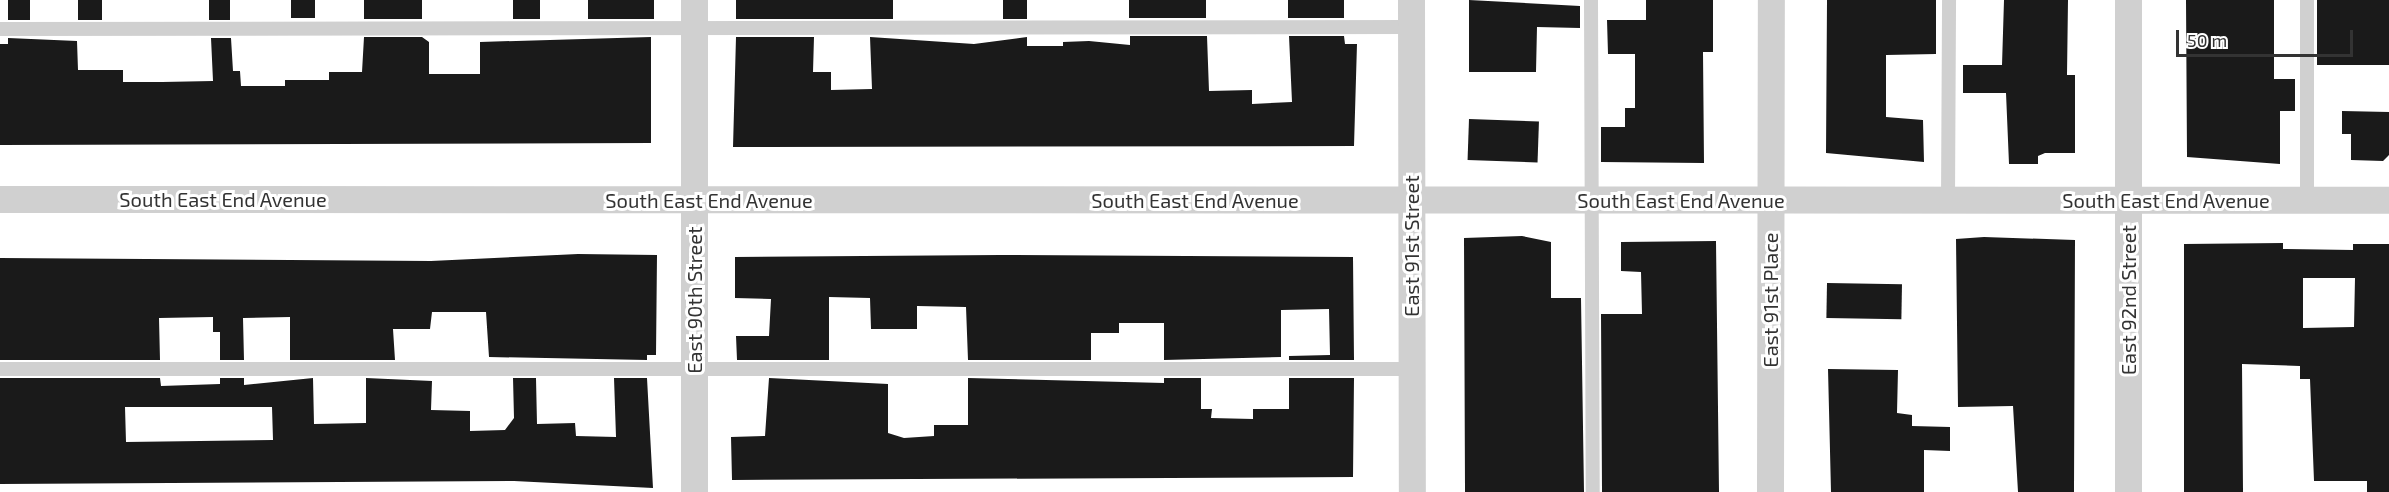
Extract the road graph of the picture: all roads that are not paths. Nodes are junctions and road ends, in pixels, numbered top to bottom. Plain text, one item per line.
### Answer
1 (694, 0) edge
2 (1411, 0) edge
3 (1591, 0) edge
4 (1771, 0) edge
5 (1949, 0) edge
6 (2128, 0) edge
7 (2307, 0) edge
8 (694, 27) junction
9 (1411, 27) junction
10 (0, 29) edge
11 (0, 199) edge
12 (694, 200) junction
13 (1411, 200) junction
14 (1592, 200) junction
15 (1771, 200) junction
16 (1948, 200) junction
17 (2128, 200) junction
18 (2307, 200) junction
19 (2389, 200) edge
20 (0, 369) edge
21 (694, 369) junction
22 (1412, 369) junction
23 (694, 492) edge
24 (1412, 492) edge
25 (1593, 492) edge
26 (1770, 492) edge
27 (2128, 492) edge

1 - 8 street, East 90th Street
2 - 9 street, East 91st Street
3 - 14 lane
4 - 15 street, East 91st Place
5 - 16 lane
6 - 17 street, East 92nd Street
7 - 18 lane
8 - 9 lane
8 - 10 lane
8 - 12 street, East 90th Street
9 - 13 street, East 91st Street
11 - 12 street, South East End Avenue
12 - 13 street, South East End Avenue
12 - 21 street, East 90th Street
13 - 14 street, South East End Avenue
13 - 22 street, East 91st Street
14 - 15 street, South East End Avenue
14 - 25 lane
15 - 16 street, South East End Avenue
15 - 26 street, East 91st Place
16 - 17 street, South East End Avenue
17 - 18 street, South East End Avenue
17 - 27 street, East 92nd Street
18 - 19 street, South East End Avenue
20 - 21 lane
21 - 22 lane
21 - 23 street, East 90th Street
22 - 24 street, East 91st Street

